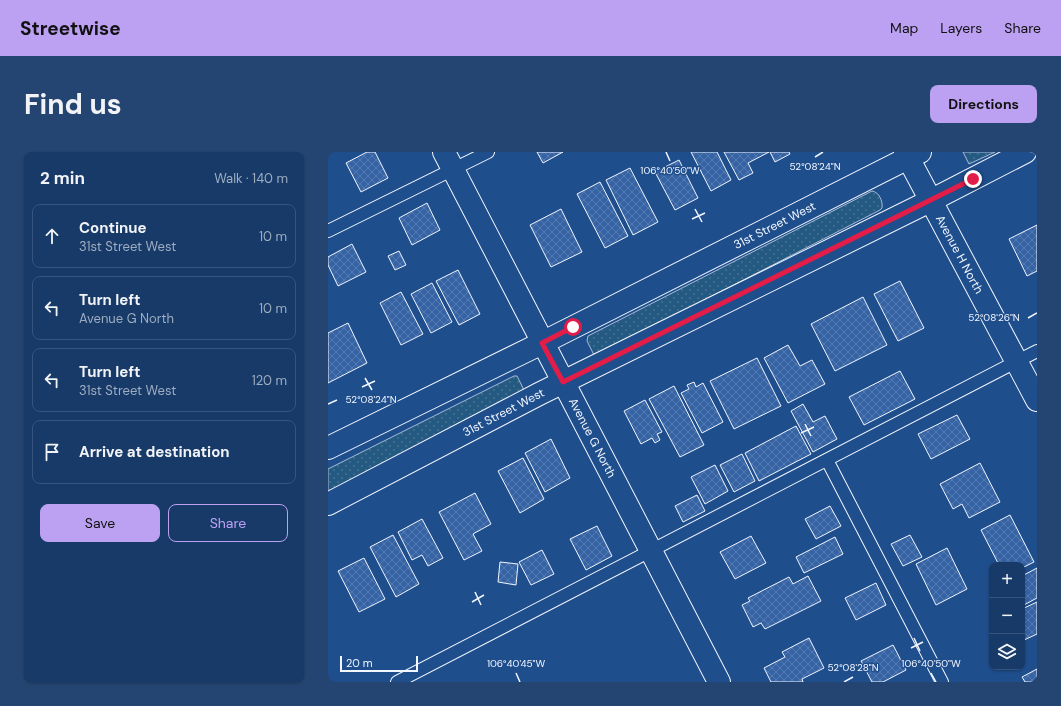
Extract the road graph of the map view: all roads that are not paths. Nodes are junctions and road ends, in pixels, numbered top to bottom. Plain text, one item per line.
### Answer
1 (488, 152) edge
2 (1025, 152) edge
3 (911, 154) edge
4 (448, 161) edge
5 (930, 201) junction
6 (328, 231) edge
7 (542, 343) junction
8 (1037, 351) edge
9 (1017, 360) junction
10 (563, 382) junction
11 (1037, 400) edge
12 (328, 448) edge
13 (827, 460) junction
14 (328, 504) edge
15 (652, 551) junction
16 (397, 682) edge
17 (719, 682) edge
18 (942, 682) edge

1 - 4 lane
2 - 5 street, 31st Street West
3 - 5 street, Avenue H North
3 - 7 street, 31st Street West
4 - 6 lane
4 - 7 street, Avenue G North
5 - 9 street, Avenue H North
5 - 10 street, 31st Street West
7 - 10 street, Avenue G North
7 - 12 street, 31st Street West
8 - 9 lane
9 - 11 street, Avenue H North
9 - 13 lane
10 - 14 street, 31st Street West
10 - 15 street, Avenue G North
13 - 15 lane
13 - 18 lane
15 - 16 lane
15 - 17 street, Avenue G North

